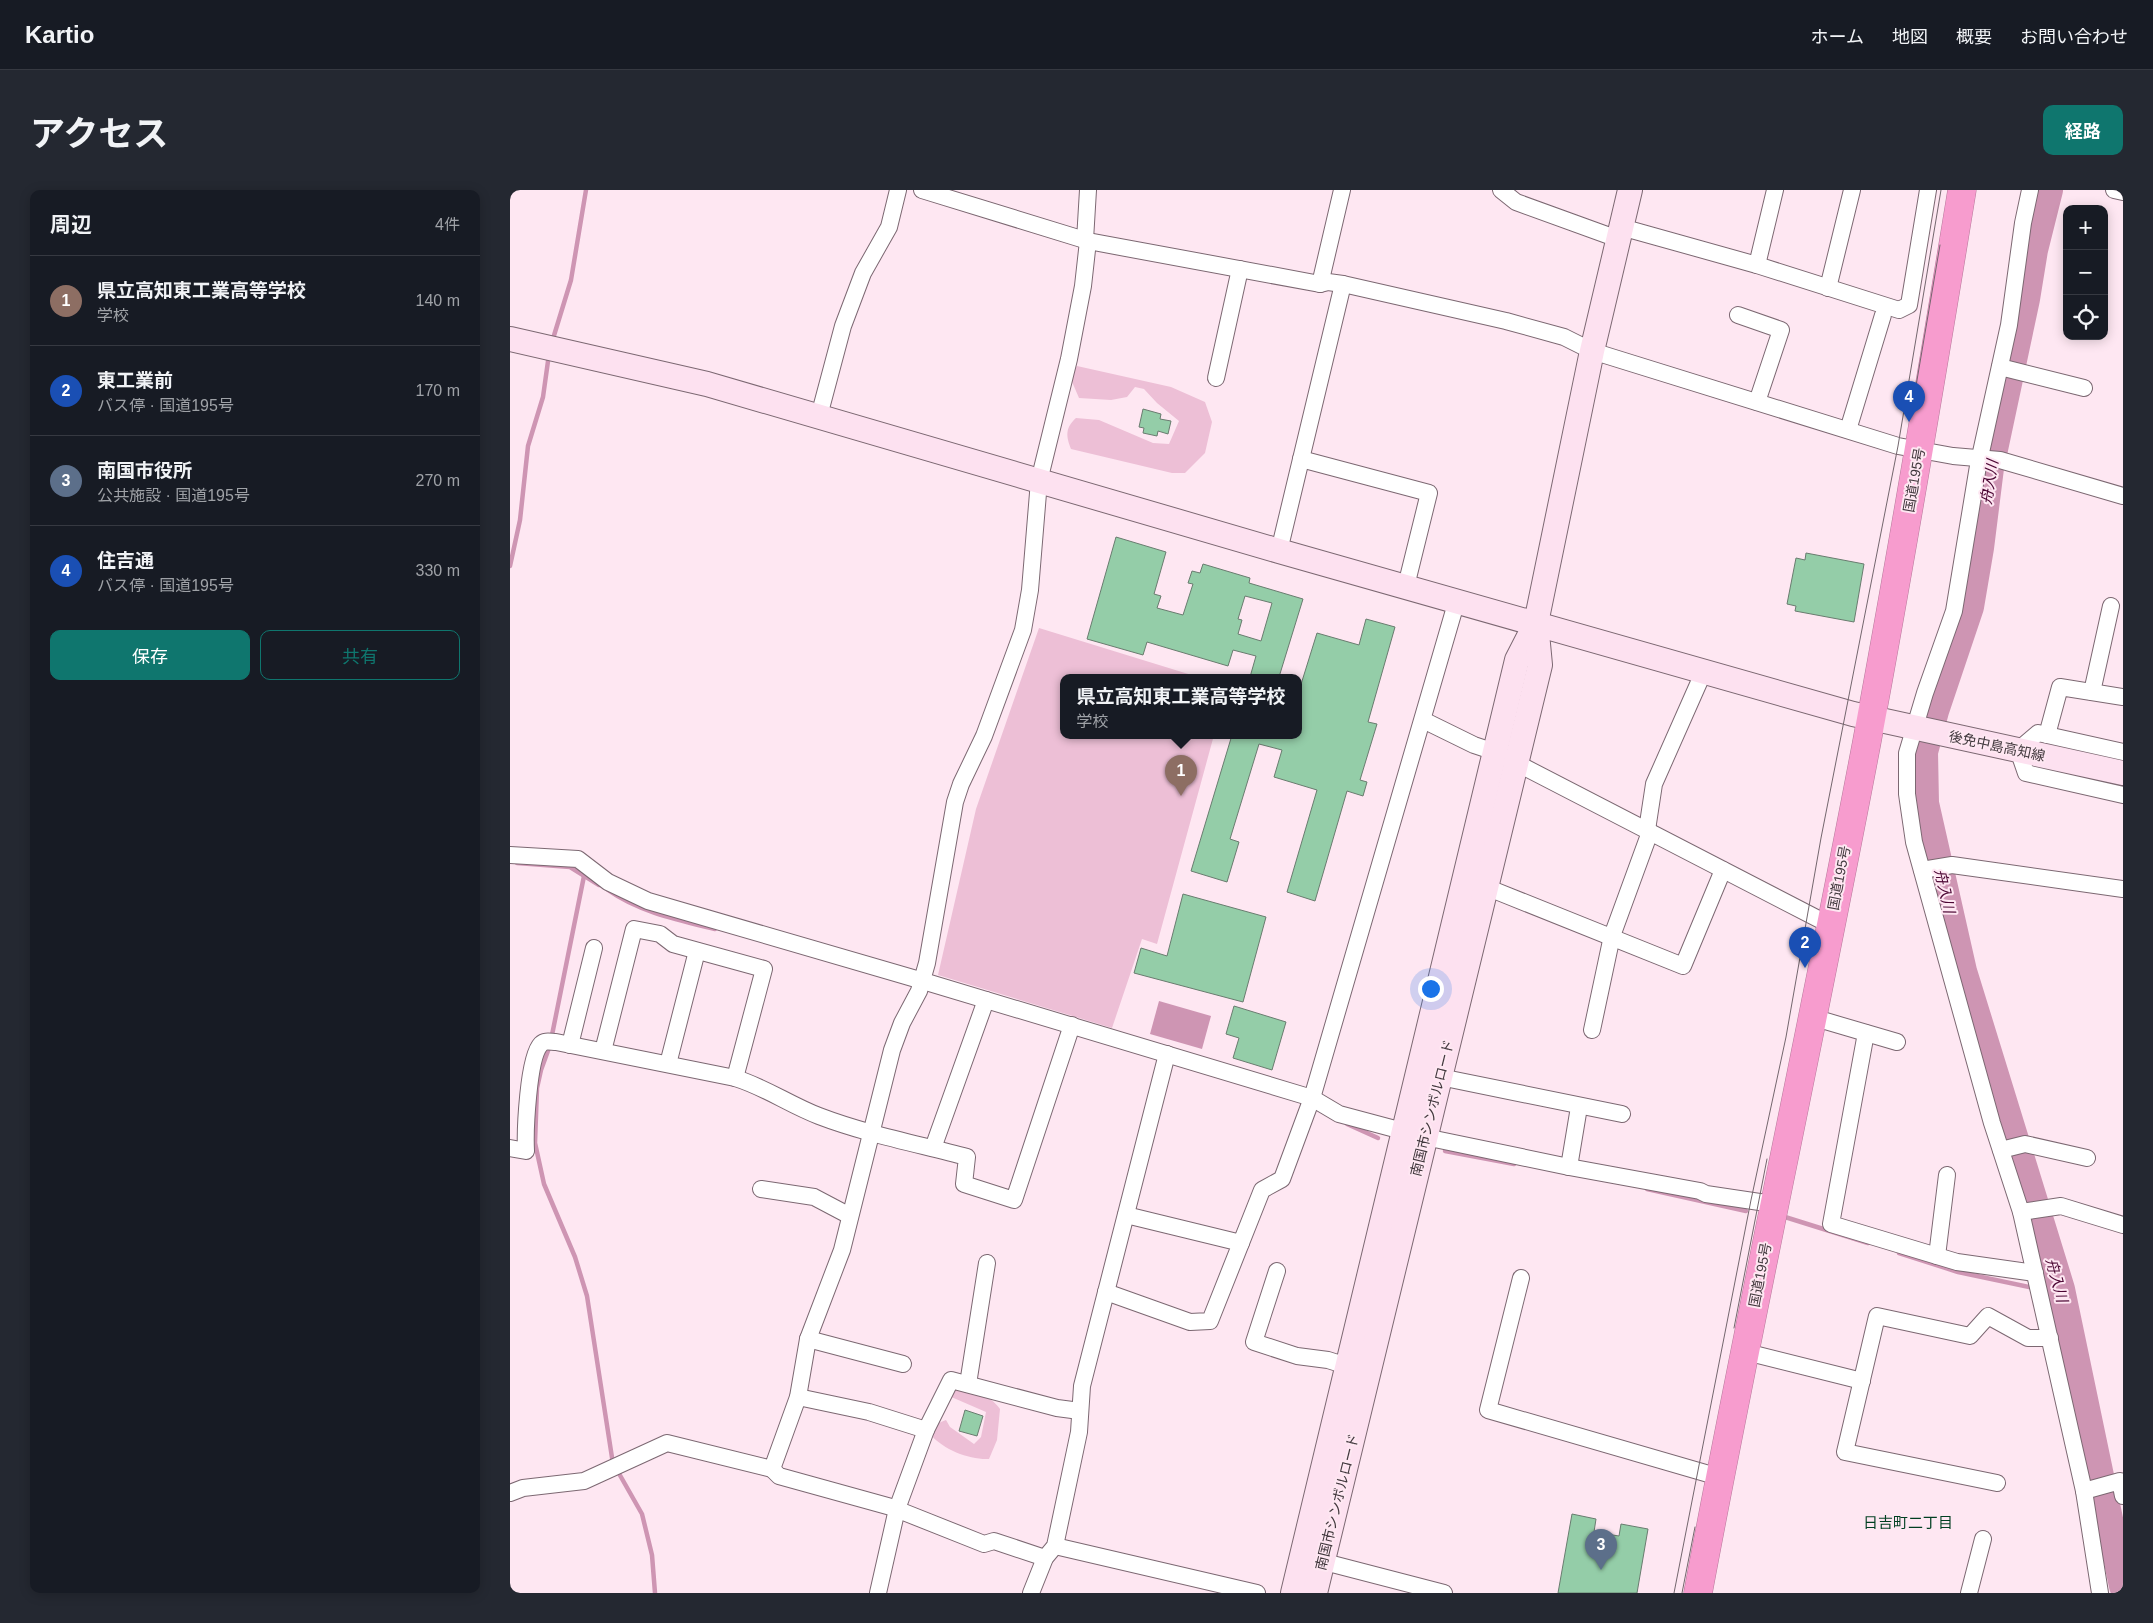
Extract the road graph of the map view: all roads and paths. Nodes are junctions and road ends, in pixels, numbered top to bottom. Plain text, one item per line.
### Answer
1 (898, 190) edge
2 (922, 190) edge
3 (1088, 190) edge
4 (1342, 190) edge
5 (1501, 190) edge
6 (1630, 190) edge
7 (1775, 190) edge
8 (1852, 190) edge
9 (1928, 190) edge
10 (1962, 190) edge
11 (2030, 190) edge
12 (2114, 190) edge
13 (2123, 192) edge
14 (1518, 196) edge
15 (1620, 232) junction
16 (1087, 241) junction
17 (1757, 265) junction
18 (1240, 269) junction
19 (1320, 284) junction
20 (1343, 284) junction
21 (1828, 288) junction
22 (1883, 315) dead end
23 (1738, 316) dead end
24 (510, 339) edge
25 (1592, 351) junction
26 (2000, 367) junction
27 (1216, 378) dead end
28 (2084, 388) dead end
29 (1757, 402) junction
30 (819, 416) junction
31 (1848, 430) junction
32 (1920, 449) junction
33 (1301, 459) junction
34 (1988, 459) junction
35 (1039, 481) junction
36 (2123, 496) edge
37 (1279, 551) junction
38 (1406, 586) junction
39 (1457, 600) junction
40 (2111, 606) dead end
41 (1536, 623) junction
42 (1704, 671) junction
43 (2092, 692) junction
44 (2123, 698) edge
45 (1870, 719) junction
46 (1423, 720) junction
47 (1924, 731) junction
48 (2047, 735) junction
49 (2018, 750) junction
50 (1495, 752) junction
51 (2123, 752) edge
52 (1516, 763) junction
53 (2123, 774) edge
54 (2123, 795) edge
55 (1649, 831) junction
56 (510, 855) edge
57 (1723, 870) junction
58 (1922, 870) junction
59 (1486, 887) junction
60 (2123, 890) edge
61 (1830, 925) junction
62 (1612, 936) junction
63 (594, 948) dead end
64 (697, 951) junction
65 (923, 981) junction
66 (986, 1000) junction
67 (1812, 1017) junction
68 (1072, 1025) junction
69 (1592, 1030) dead end
70 (1866, 1032) junction
71 (1897, 1042) dead end
72 (570, 1045) junction
73 (603, 1051) junction
74 (1167, 1054) junction
75 (668, 1064) junction
76 (1440, 1077) junction
77 (736, 1078) junction
78 (1312, 1098) junction
79 (1579, 1106) junction
80 (1622, 1114) dead end
81 (870, 1132) junction
82 (1415, 1134) junction
83 (510, 1148) edge
84 (933, 1148) junction
85 (2001, 1150) junction
86 (2087, 1158) dead end
87 (1569, 1168) junction
88 (1946, 1175) dead end
89 (761, 1189) dead end
90 (1773, 1204) junction
91 (2021, 1212) junction
92 (1126, 1215) junction
93 (850, 1216) junction
94 (2123, 1224) edge
95 (1241, 1243) junction
96 (1937, 1256) junction
97 (987, 1263) dead end
98 (1277, 1271) dead end
99 (2035, 1273) junction
100 (1521, 1278) dead end
101 (1106, 1292) junction
102 (2050, 1338) junction
103 (808, 1340) junction
104 (1746, 1352) junction
105 (903, 1364) dead end
106 (1347, 1366) junction
107 (1862, 1381) junction
108 (968, 1384) junction
109 (798, 1398) junction
110 (1080, 1411) junction
111 (926, 1430) junction
112 (772, 1469) junction
113 (1719, 1477) junction
114 (1997, 1483) dead end
115 (2122, 1486) edge
116 (2084, 1491) junction
117 (510, 1493) edge
118 (897, 1509) junction
119 (1983, 1539) dead end
120 (1050, 1552) junction
121 (1312, 1558) junction
122 (878, 1593) edge
123 (1031, 1593) edge
124 (1257, 1593) edge
125 (1293, 1593) edge
126 (1315, 1593) edge
127 (1444, 1593) edge
128 (1698, 1593) edge
129 (1969, 1593) edge
130 (2100, 1593) edge

1 - 30 street
2 - 16 street
3 - 16 street
4 - 19 street
5 - 14 street
6 - 15 street
7 - 17 street
8 - 21 street
9 - 21 street
10 - 32 highway, 国道195号
11 - 26 street
12 - 13 street
14 - 15 street
15 - 17 street
15 - 25 street
16 - 18 street
16 - 35 street
17 - 21 street
18 - 19 street
18 - 27 street
19 - 20 street
20 - 25 street
20 - 33 street
22 - 31 street
23 - 29 street
24 - 30 street, 後免中島高知線
25 - 29 street
25 - 41 street
26 - 28 street
26 - 34 street
29 - 31 street
30 - 35 street, 後免中島高知線
31 - 32 street
32 - 34 street
32 - 45 highway, 国道195号
33 - 37 street
33 - 38 street
34 - 36 street
34 - 47 street
35 - 37 street, 後免中島高知線
35 - 65 street
37 - 38 street, 後免中島高知線
38 - 39 street, 後免中島高知線
39 - 41 street, 後免中島高知線
39 - 46 street
40 - 43 street
41 - 42 street, 後免中島高知線
41 - 50 street, 南国市シンボルロード
41 - 52 street, 南国市シンボルロード
42 - 45 street, 後免中島高知線
42 - 55 street
43 - 44 street
43 - 48 street
45 - 47 street, 後免中島高知線
45 - 61 highway, 国道195号
46 - 50 street
46 - 78 street
47 - 49 street, 後免中島高知線
47 - 58 street
48 - 49 street
48 - 51 street
49 - 53 street, 後免中島高知線
49 - 54 street
50 - 52 street
50 - 82 street, 南国市シンボルロード
52 - 55 street
52 - 59 street, 南国市シンボルロード
55 - 57 street
55 - 62 street
56 - 65 street
57 - 61 street
57 - 62 street
58 - 60 street
58 - 85 street
59 - 62 street
59 - 76 street, 南国市シンボルロード
61 - 67 highway, 国道195号
62 - 69 street
63 - 72 street
64 - 73 street
64 - 75 street
64 - 77 street
65 - 66 street
65 - 81 street
66 - 68 street
66 - 84 street
67 - 70 street
67 - 90 highway, 国道195号
68 - 74 street
68 - 84 street
70 - 71 street
70 - 96 street
72 - 73 street
72 - 83 street
73 - 75 street
74 - 78 street
74 - 92 street
75 - 77 street
76 - 79 street
76 - 82 street, 南国市シンボルロード
77 - 81 street
78 - 82 street
78 - 95 street
79 - 80 street
79 - 87 street
81 - 84 street
81 - 93 street
82 - 87 street
82 - 106 street, 南国市シンボルロード
82 - 121 street, 南国市シンボルロード
85 - 86 street
85 - 91 street
87 - 90 street
88 - 96 street
89 - 93 street
90 - 104 highway, 国道195号
91 - 94 street
91 - 99 street
92 - 95 street
92 - 101 street
93 - 103 street
95 - 101 street
96 - 99 street
97 - 108 street
98 - 106 street
99 - 102 street
100 - 113 street
101 - 110 street
102 - 107 street
102 - 116 street
103 - 105 street
103 - 109 street
104 - 107 street
104 - 113 highway, 国道195号
106 - 121 street, 南国市シンボルロード
107 - 114 street
108 - 110 street
108 - 111 street
109 - 111 street
109 - 112 street
110 - 120 street
111 - 118 street
112 - 117 street
112 - 118 street
113 - 128 highway, 国道195号
115 - 116 street
116 - 130 street
118 - 120 street
118 - 122 street
119 - 129 street
120 - 123 street
120 - 124 street
121 - 125 street, 南国市シンボルロード
121 - 126 street, 南国市シンボルロード
121 - 127 street

